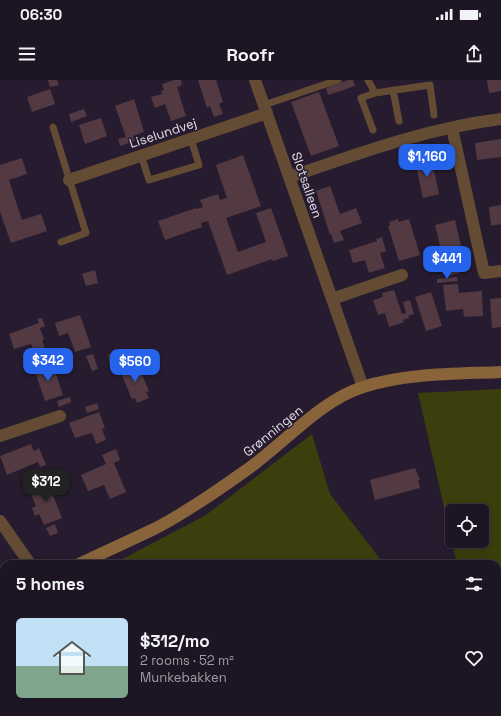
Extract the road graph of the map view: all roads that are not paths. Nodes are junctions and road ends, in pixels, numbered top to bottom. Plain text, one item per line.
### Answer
1 (255, 80) edge
2 (338, 80) edge
3 (368, 80) edge
4 (393, 90) junction
5 (375, 93) junction
6 (265, 109) junction
7 (434, 115) dead end
8 (501, 119) edge
9 (399, 121) dead end
10 (53, 127) dead end
11 (452, 128) junction
12 (373, 130) dead end
13 (191, 139) junction
14 (141, 155) junction
15 (290, 177) junction
16 (68, 180) junction
17 (61, 242) dead end
18 (501, 271) edge
19 (402, 275) dead end
20 (332, 299) junction
21 (501, 372) edge
22 (363, 387) junction
23 (60, 416) dead end
24 (0, 436) edge
25 (0, 521) edge
26 (27, 560) edge
27 (87, 560) edge

1 - 6 street, Slotsalleen
2 - 6 lane
3 - 5 lane
4 - 5 lane
4 - 7 lane
4 - 9 lane
5 - 12 lane
6 - 13 street, Liselundvej
6 - 15 street, Slotsalleen
8 - 11 street
10 - 16 lane
11 - 15 street
11 - 18 street
13 - 14 street, Liselundvej
13 - 14 lane
14 - 16 street, Liselundvej
15 - 20 street, Slotsalleen
16 - 17 lane
19 - 20 street
20 - 22 street, Slotsalleen
21 - 22 main road, Grønningen
22 - 27 main road, Grønningen
23 - 24 street
25 - 26 street

